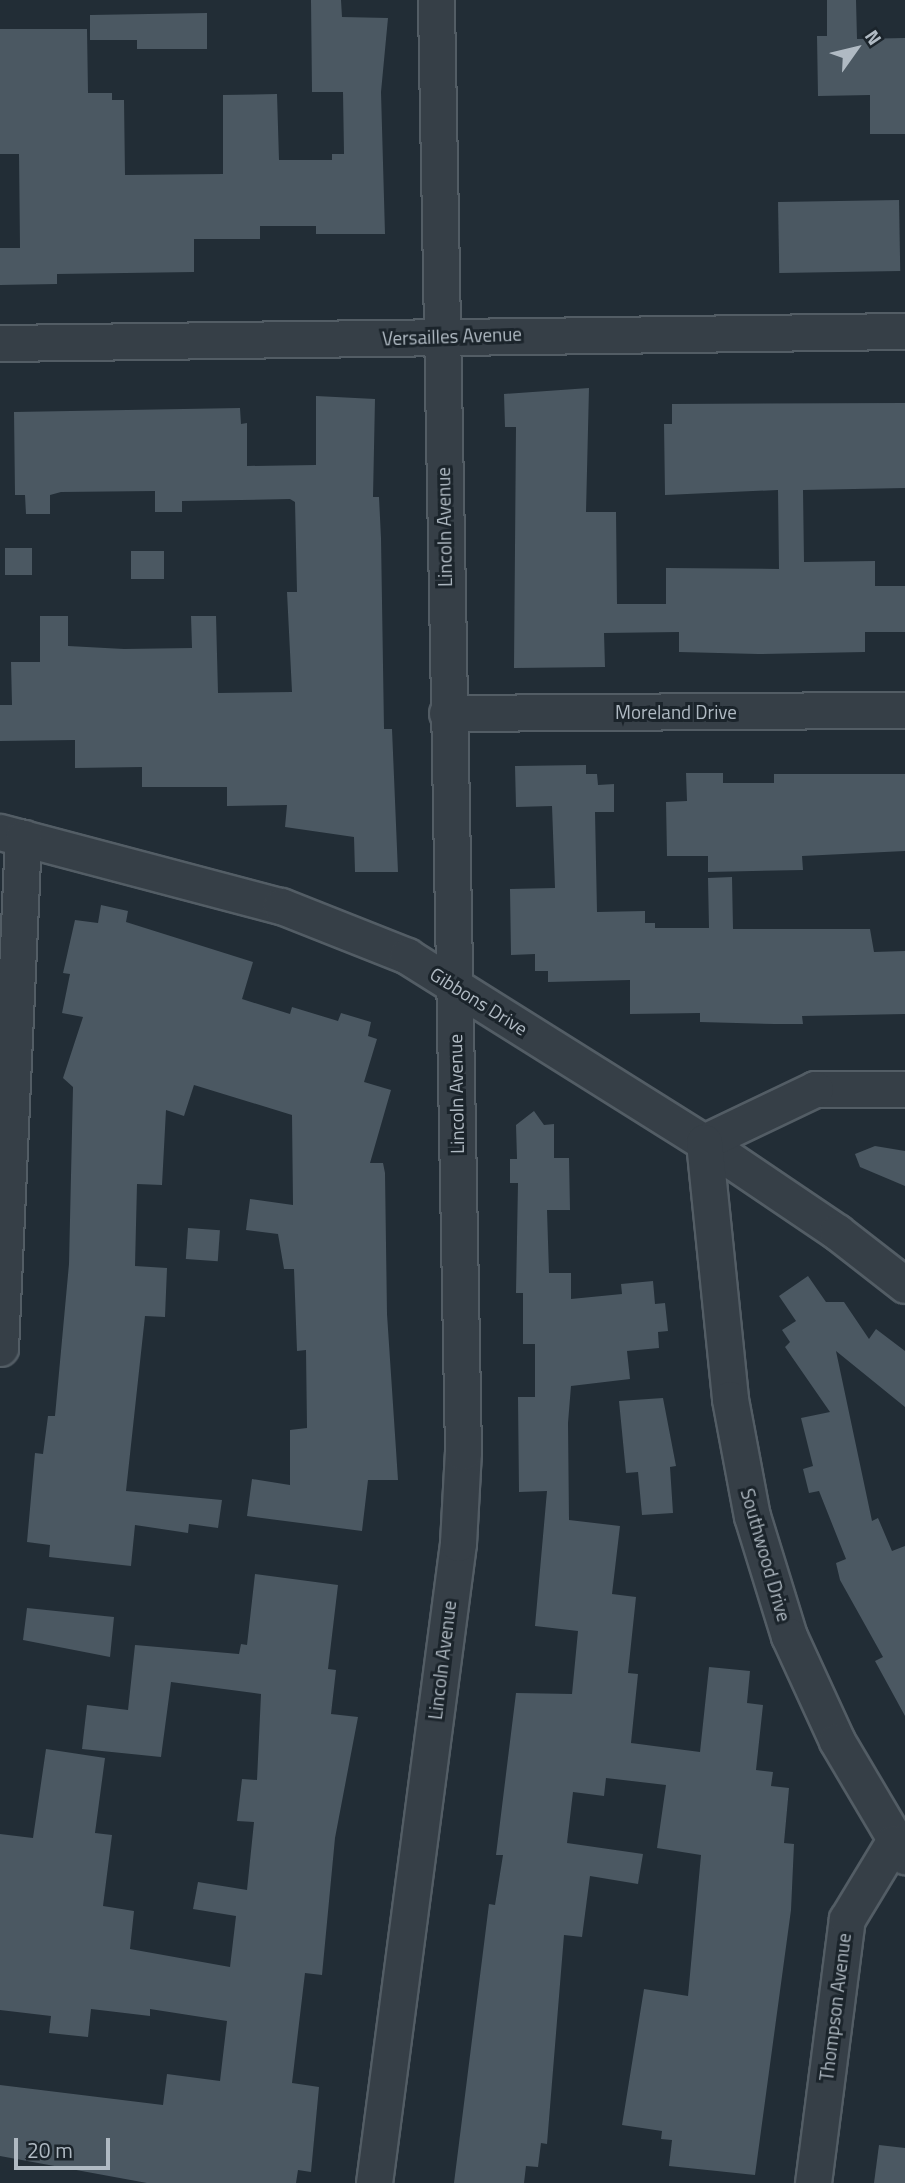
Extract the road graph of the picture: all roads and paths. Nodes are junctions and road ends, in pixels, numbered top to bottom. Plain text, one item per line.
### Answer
1 (436, 0) edge
2 (905, 331) edge
3 (441, 337) junction
4 (0, 343) edge
5 (905, 710) edge
6 (447, 713) junction
7 (12, 835) edge
8 (454, 985) junction
9 (905, 1089) edge
10 (704, 1142) junction
11 (905, 1285) edge
12 (0, 1348) edge
13 (899, 1849) edge
14 (374, 2183) edge
15 (813, 2183) edge

1 - 3 street, Lincoln Avenue
2 - 3 street, Versailles Avenue
3 - 4 street, Versailles Avenue
3 - 6 street, Lincoln Avenue
5 - 6 street, Moreland Drive
6 - 8 street, Lincoln Avenue
7 - 8 street, Gibbons Drive
7 - 12 street
8 - 10 street, Gibbons Drive
8 - 14 street, Lincoln Avenue
9 - 10 street
10 - 11 street, Gibbons Drive
10 - 13 street, Southwood Drive
13 - 15 street, Thompson Avenue

